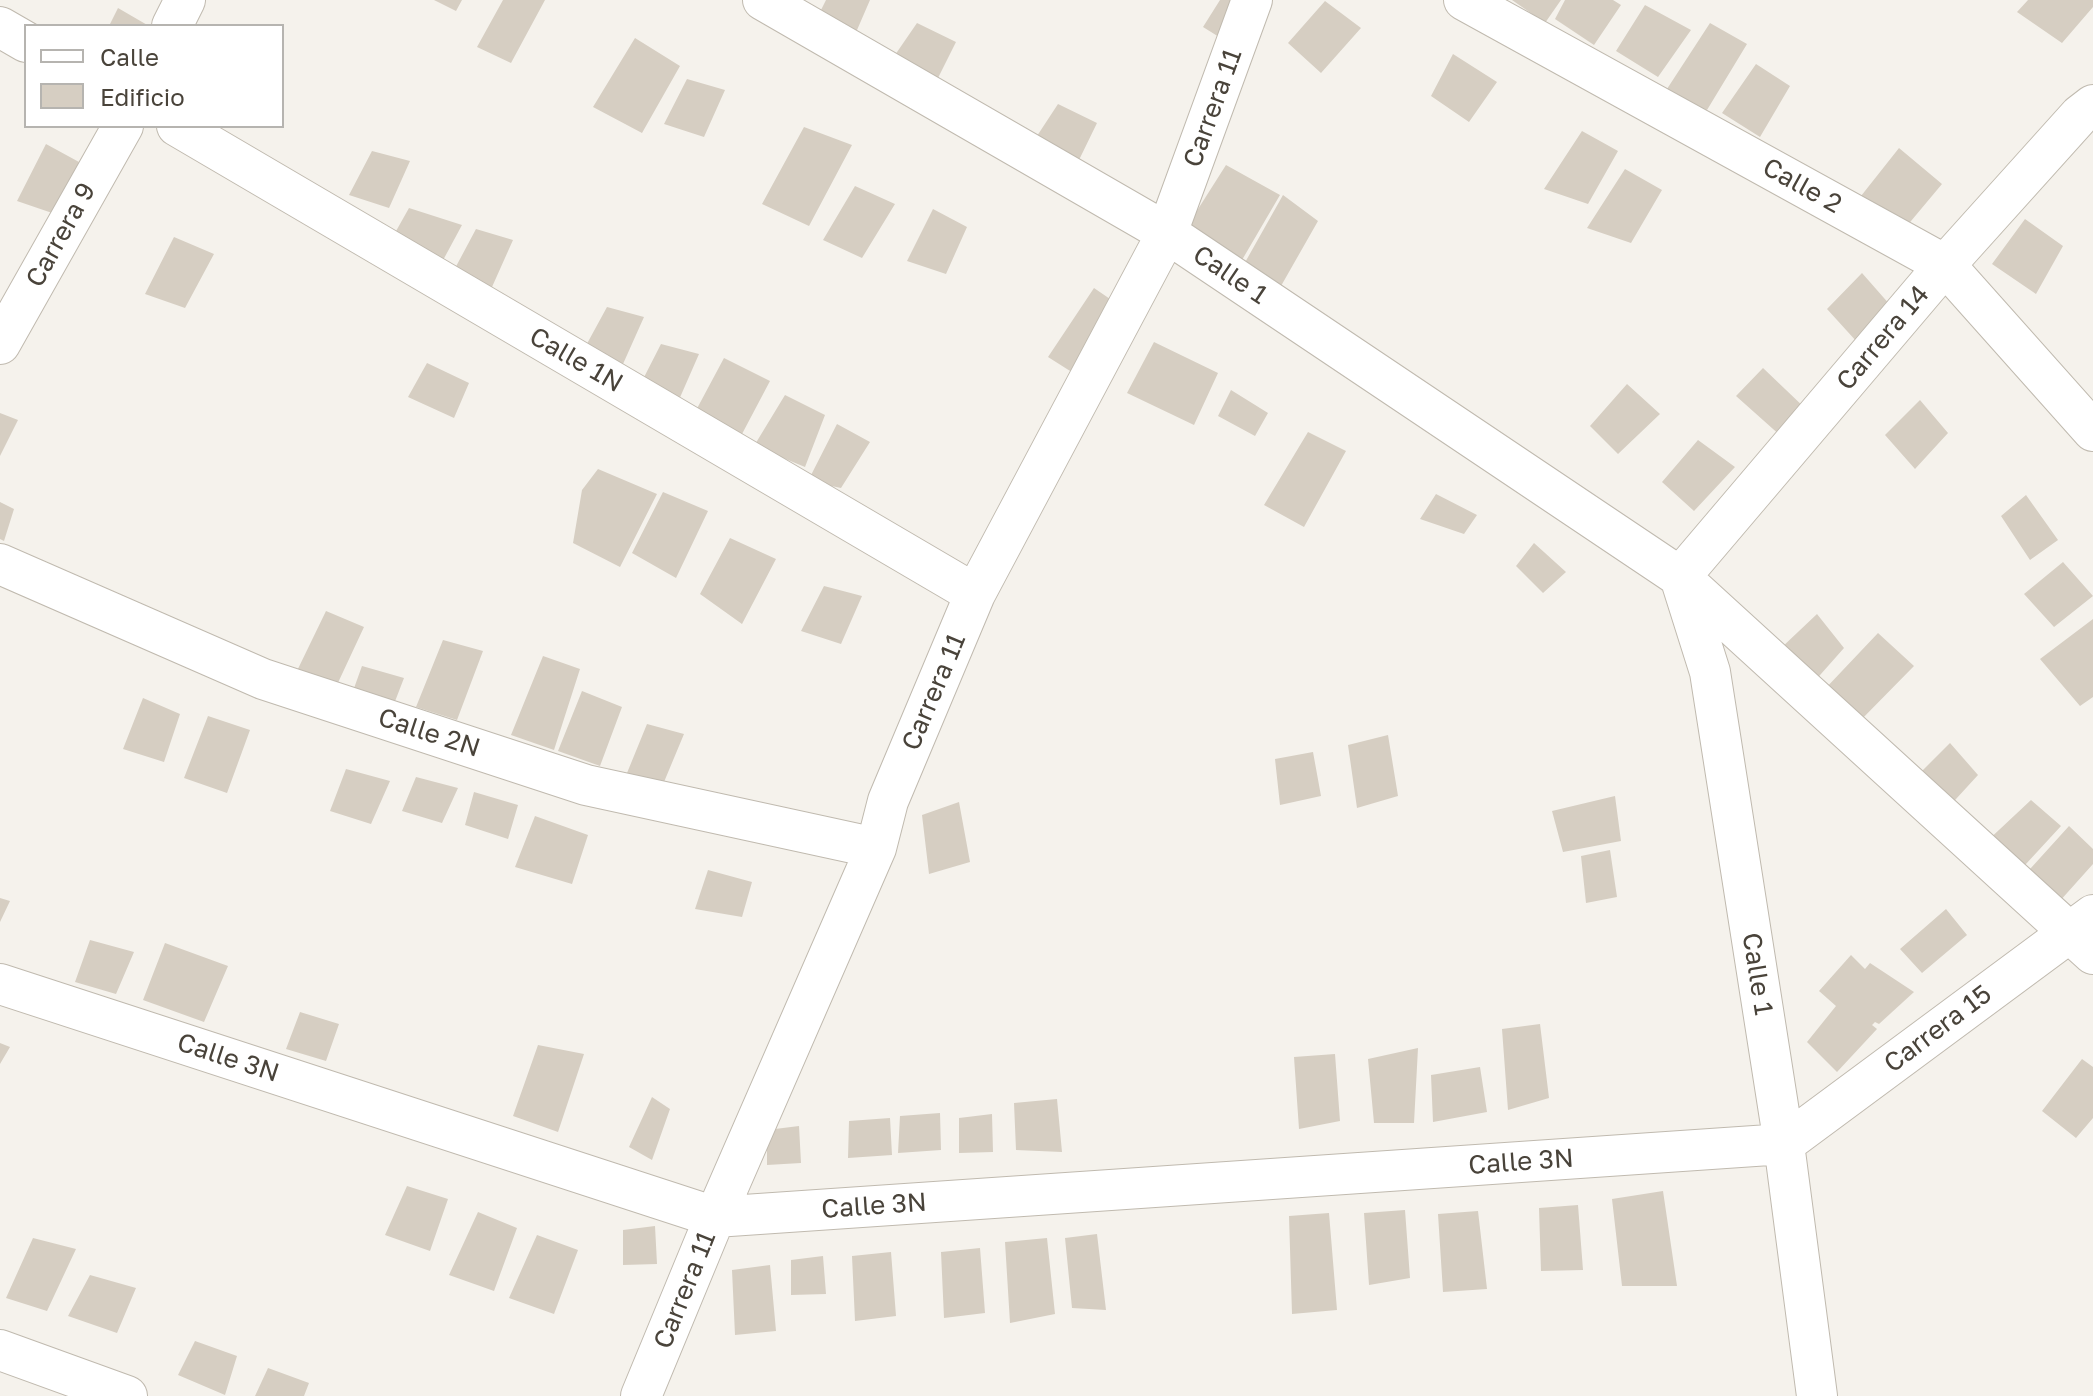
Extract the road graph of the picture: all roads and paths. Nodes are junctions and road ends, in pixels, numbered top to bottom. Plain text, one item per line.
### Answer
1 (185, 0) edge
2 (763, 0) edge
3 (1252, 0) edge
4 (1464, 0) edge
5 (173, 24) edge
6 (0, 27) edge
7 (24, 41) edge
8 (2093, 105) edge
9 (122, 128) edge
10 (180, 128) edge
11 (1167, 233) junction
12 (1945, 265) junction
13 (0, 344) edge
14 (2093, 431) edge
15 (0, 564) edge
16 (1680, 577) junction
17 (975, 594) junction
18 (876, 848) junction
19 (2085, 934) edge
20 (0, 984) edge
21 (1784, 1144) junction
22 (715, 1217) junction
23 (0, 1350) edge
24 (1816, 1386) edge
25 (127, 1396) edge
26 (641, 1396) edge

1 - 5 street
2 - 11 street, Calle 1
3 - 11 street, Carrera 11
4 - 12 street, Calle 2
6 - 7 street
8 - 12 street, Carrera 14
9 - 13 street, Carrera 9
10 - 17 street, Calle 1N
11 - 16 street, Calle 1
11 - 17 street, Carrera 11
12 - 14 street, Calle 2
12 - 16 street, Carrera 14
15 - 18 street, Calle 2N
16 - 19 street, Calle 1
16 - 21 street, Calle 1
17 - 18 street, Carrera 11
18 - 22 street, Carrera 11
19 - 21 street, Carrera 15
20 - 22 street, Calle 3N
21 - 22 street, Calle 3N
21 - 24 street, Calle 1
22 - 26 street, Carrera 11
23 - 25 street

